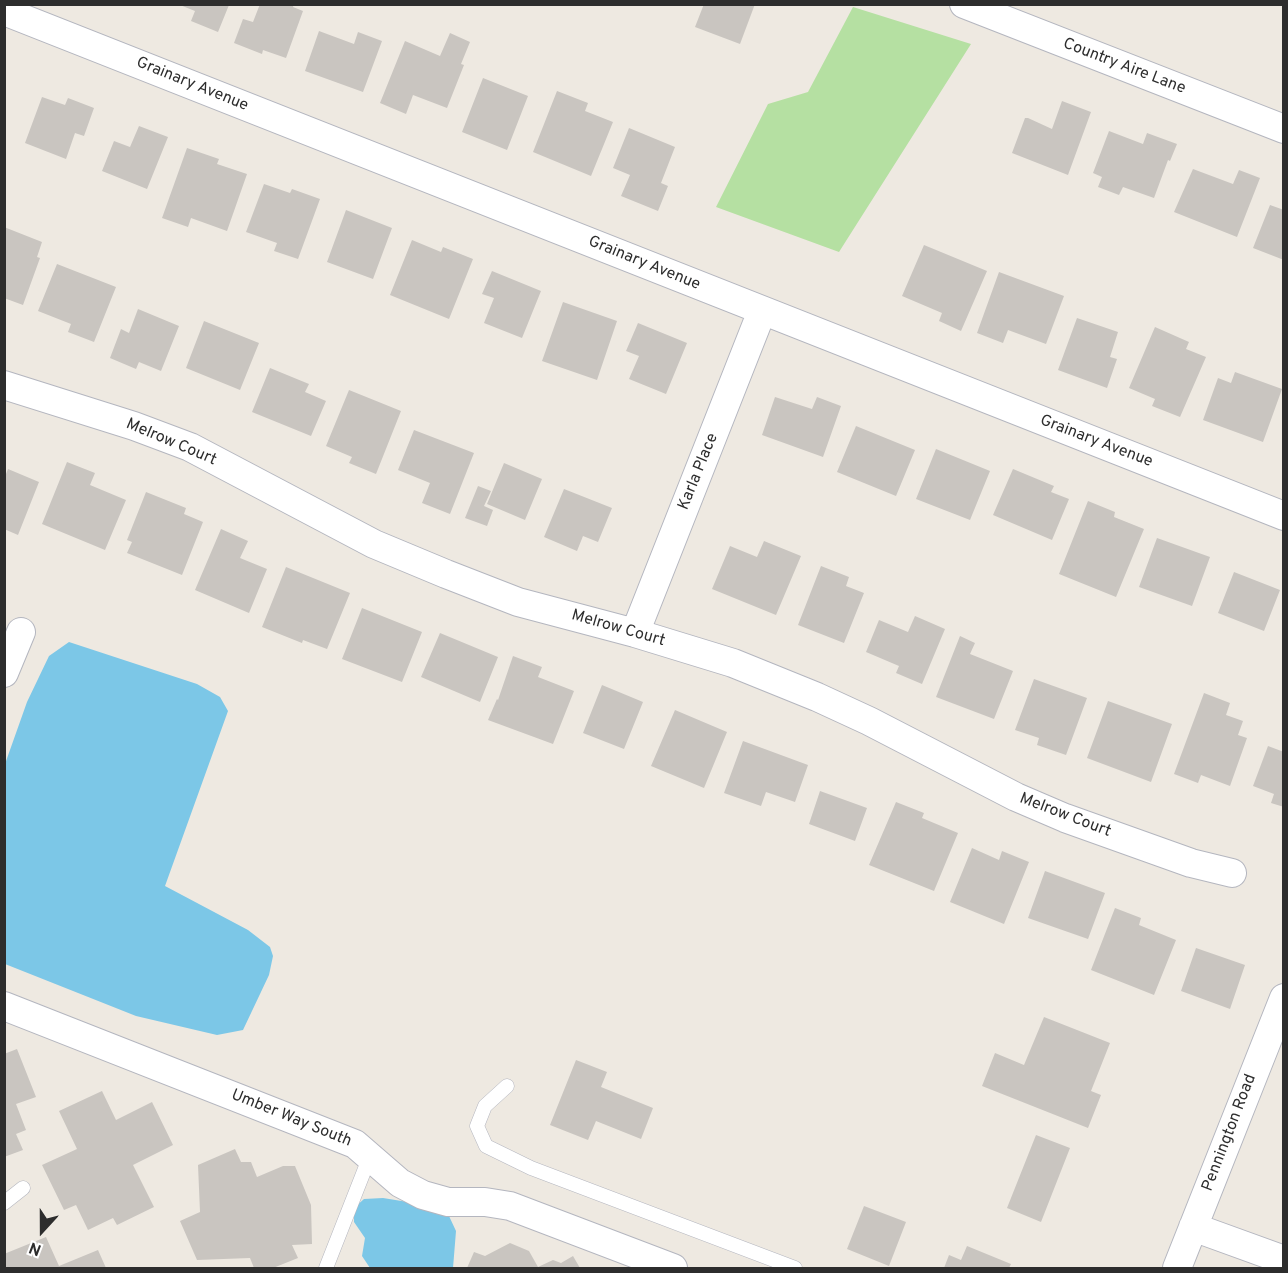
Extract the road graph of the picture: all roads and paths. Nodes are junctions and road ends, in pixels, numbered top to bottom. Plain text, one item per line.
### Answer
1 (974, 6) edge
2 (4, 11) edge
3 (1281, 119) edge
4 (762, 310) junction
5 (4, 385) edge
6 (1284, 516) edge
7 (21, 632) dead end
8 (635, 633) junction
9 (4, 673) edge
10 (1232, 873) dead end
11 (1284, 998) edge
12 (4, 1006) edge
13 (507, 1086) dead end
14 (370, 1156) junction
15 (23, 1188) dead end
16 (4, 1203) edge
17 (1193, 1227) junction
18 (1284, 1260) edge
19 (326, 1269) edge
20 (674, 1269) edge
21 (795, 1269) edge
22 (1177, 1269) edge

1 - 3 street, Country Aire Lane
2 - 4 street, Grainary Avenue
4 - 6 street, Grainary Avenue
4 - 8 street, Karla Place
5 - 8 street, Melrow Court
7 - 9 street
8 - 10 street, Melrow Court
11 - 17 street, Pennington Road
12 - 14 street, Umber Way South
13 - 21 lane
14 - 19 lane
14 - 20 street, Umber Way South
15 - 16 lane
17 - 18 street
17 - 22 street, Pennington Road

